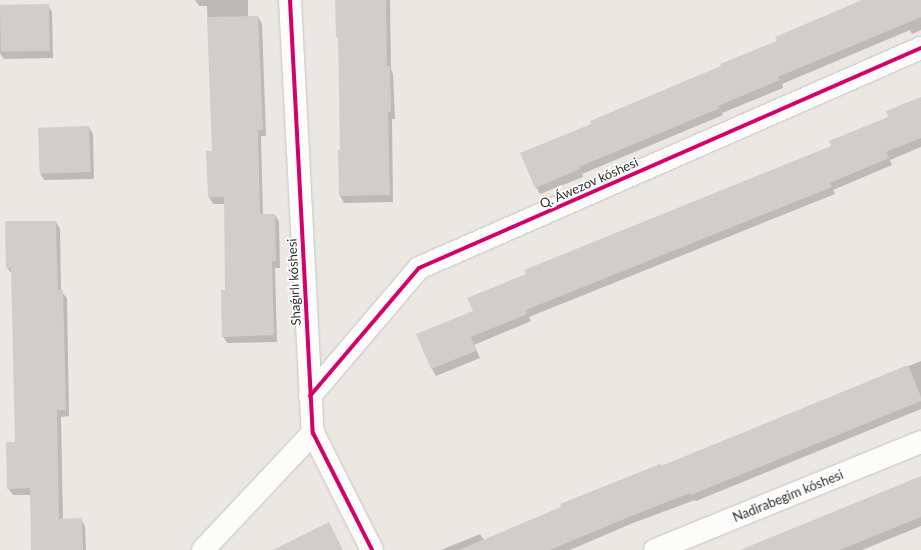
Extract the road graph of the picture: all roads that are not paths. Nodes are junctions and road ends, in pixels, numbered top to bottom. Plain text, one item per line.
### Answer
1 (290, 0) edge
2 (921, 48) edge
3 (310, 396) junction
4 (313, 434) junction
5 (921, 442) edge
6 (203, 550) edge
7 (372, 550) edge
8 (655, 550) edge

1 - 3 street, Shaǵırlı kóshesi
2 - 3 street, Q. Áwezov kóshesi
3 - 4 street, Shaǵırlı kóshesi
4 - 6 street
4 - 7 street, Shaǵırlı kóshesi
5 - 8 street, Nadirabegim kóshesi

